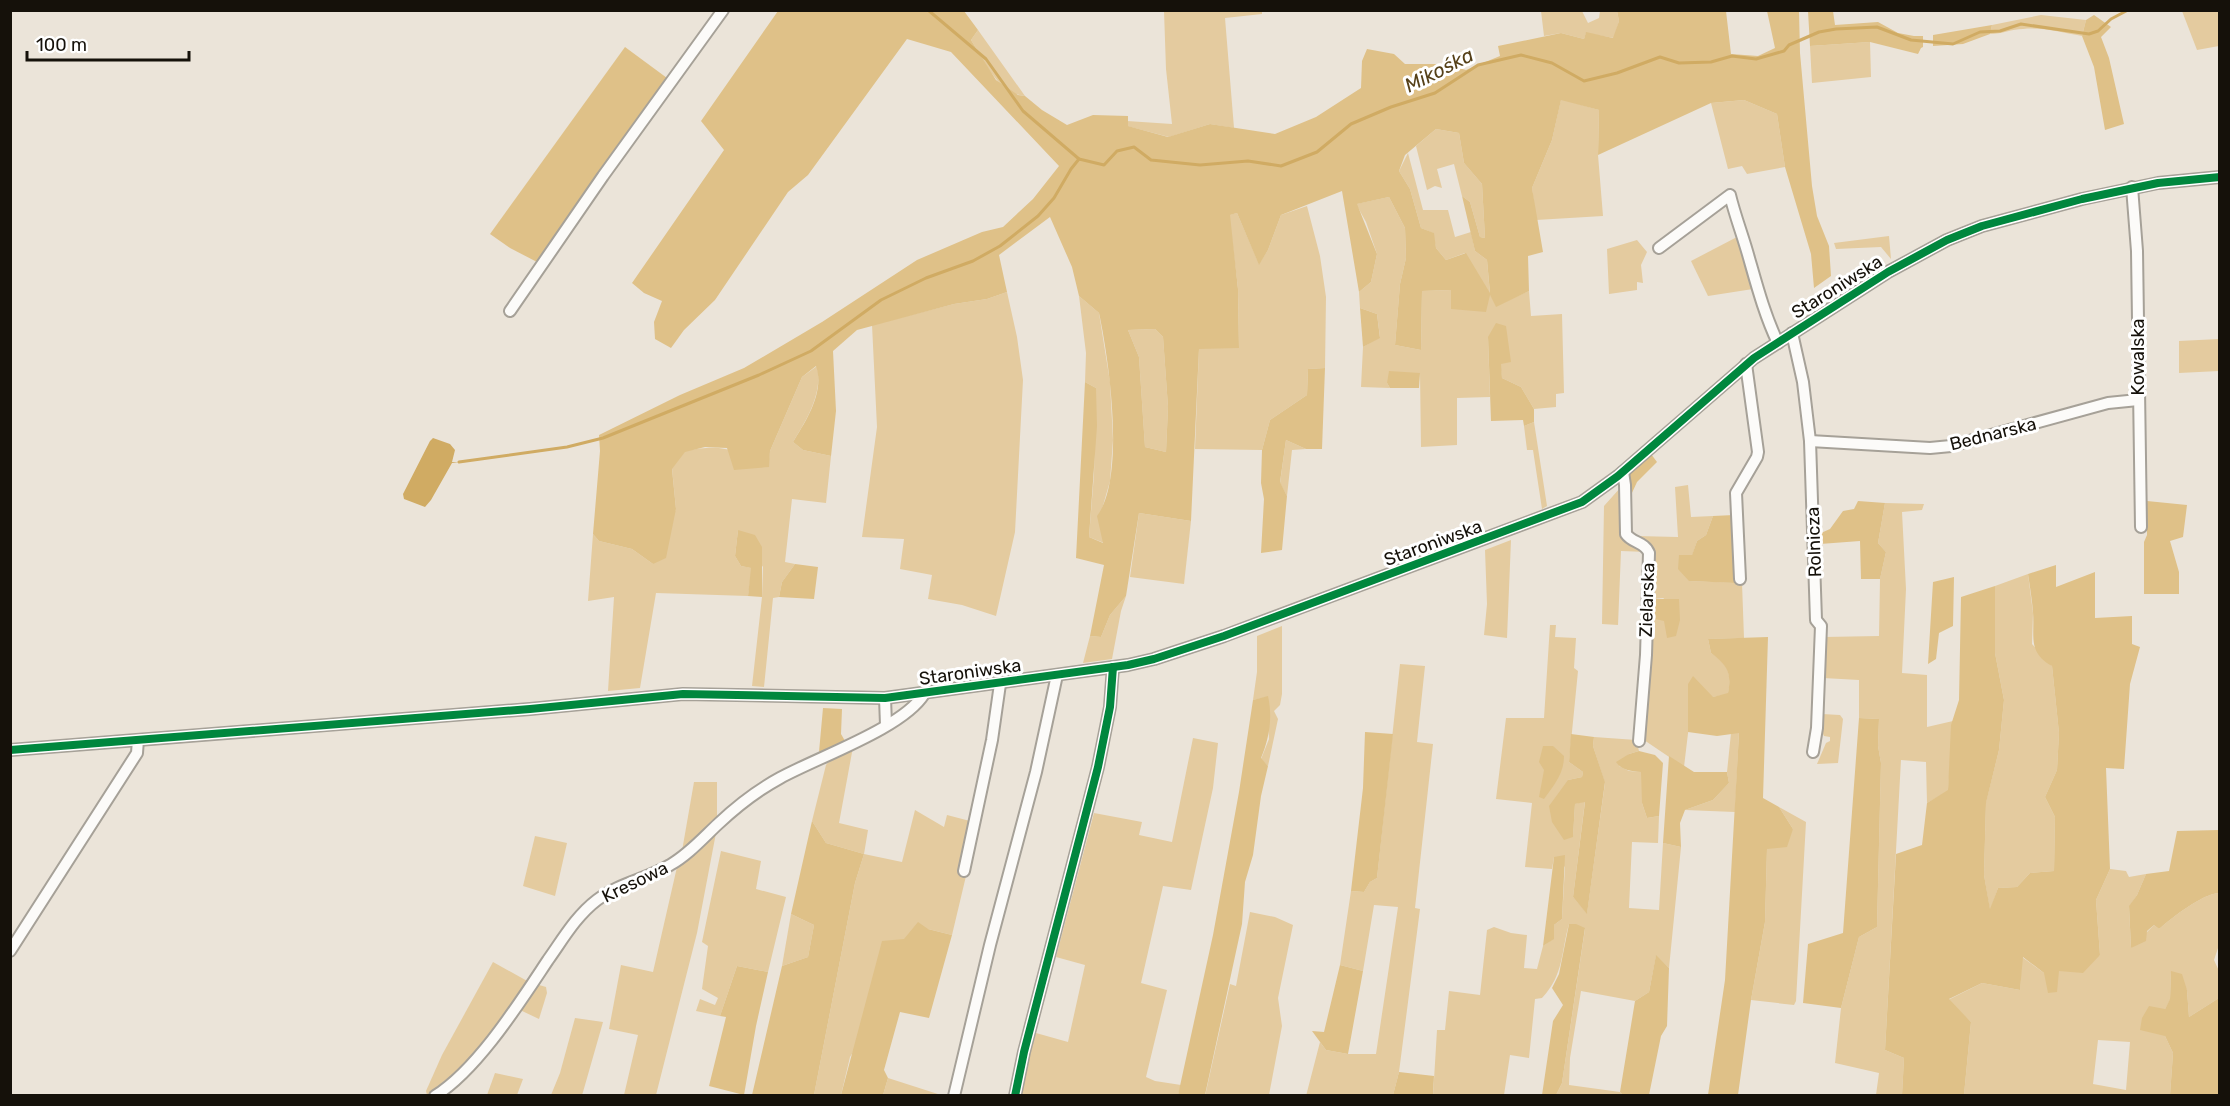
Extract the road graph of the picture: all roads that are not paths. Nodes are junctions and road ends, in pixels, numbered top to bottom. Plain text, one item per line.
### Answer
1 (723, 10) edge
2 (2220, 177) edge
3 (2133, 187) junction
4 (1659, 248) dead end
5 (510, 311) dead end
6 (1792, 333) junction
7 (1778, 343) junction
8 (1746, 364) junction
9 (2138, 400) junction
10 (1809, 441) junction
11 (1623, 472) junction
12 (2141, 528) dead end
13 (1740, 579) dead end
14 (1113, 667) junction
15 (1057, 675) junction
16 (1000, 684) junction
17 (924, 694) junction
18 (885, 698) junction
19 (886, 725) junction
20 (138, 740) junction
21 (1639, 741) dead end
22 (10, 750) edge
23 (1813, 752) dead end
24 (964, 871) dead end
25 (10, 951) edge
26 (435, 1095) edge
27 (954, 1095) edge
28 (1015, 1095) edge

1 - 5 street
2 - 3 street, Staroniwska
3 - 6 street, Staroniwska
3 - 9 street, Kowalska
4 - 7 street
6 - 7 street, Staroniwska
6 - 10 street, Rolnicza
7 - 8 street, Staroniwska
8 - 11 street, Staroniwska
8 - 13 street
9 - 10 street, Bednarska
9 - 12 street, Kowalska
10 - 23 street, Rolnicza
11 - 14 street, Staroniwska
11 - 21 street, Zielarska
14 - 15 street, Staroniwska
14 - 28 street
15 - 16 street, Staroniwska
15 - 27 street
16 - 17 street, Staroniwska
16 - 24 street
17 - 18 street, Staroniwska
17 - 19 street, Kresowa
18 - 19 street
18 - 20 street, Staroniwska
19 - 26 street, Kresowa
20 - 22 street, Staroniwska
20 - 25 street

